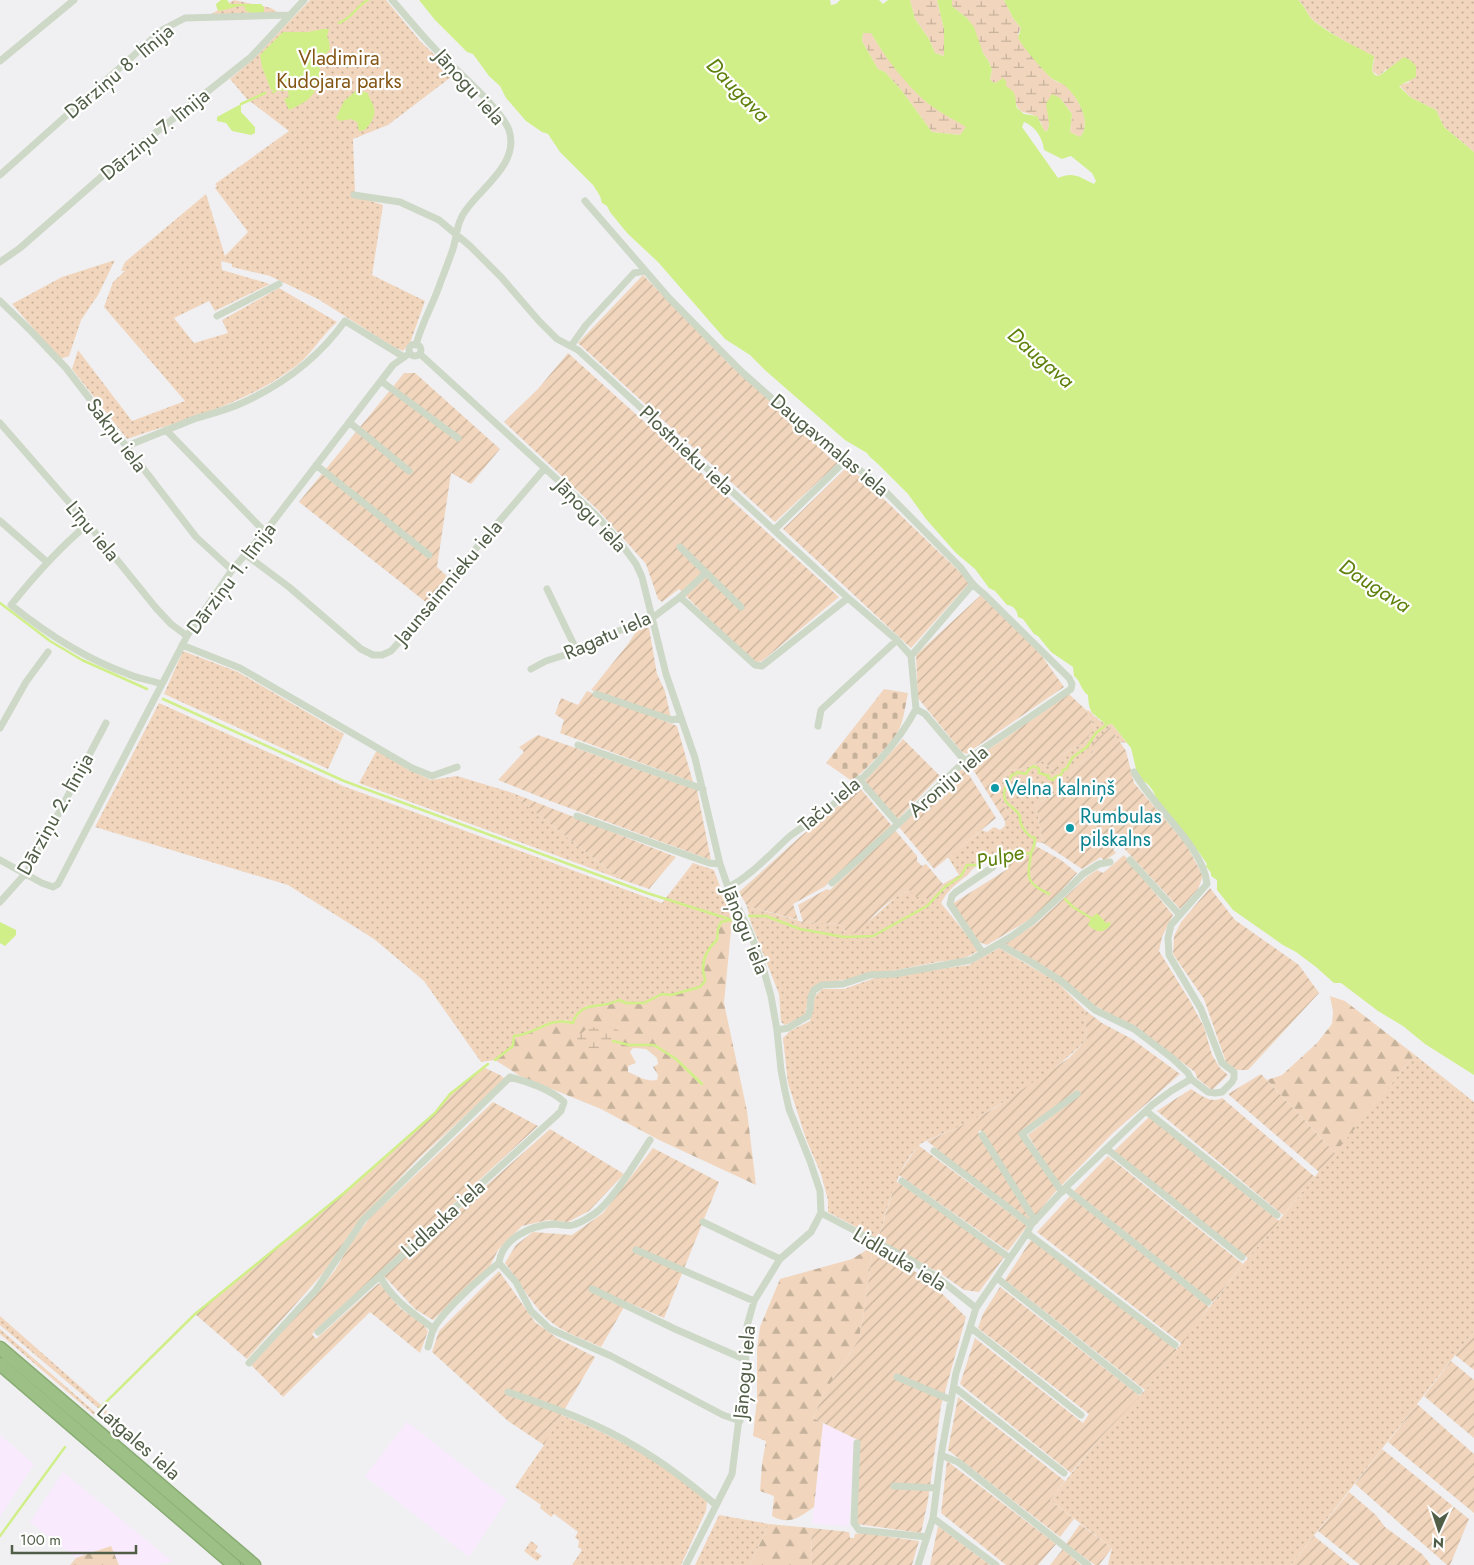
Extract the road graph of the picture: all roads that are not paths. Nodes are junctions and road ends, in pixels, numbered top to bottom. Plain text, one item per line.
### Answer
1 (74, 0) edge
2 (304, 0) edge
3 (392, 0) edge
4 (289, 15) junction
5 (0, 61) edge
6 (0, 175) edge
7 (354, 195) dead end
8 (585, 201) dead end
9 (456, 234) junction
10 (0, 262) edge
11 (645, 271) junction
12 (279, 284) dead end
13 (0, 301) edge
14 (217, 316) dead end
15 (416, 344) junction
16 (571, 346) junction
17 (420, 354) junction
18 (407, 355) junction
19 (381, 381) junction
20 (349, 422) junction
21 (0, 423) edge
22 (166, 430) junction
23 (458, 438) dead end
24 (127, 446) junction
25 (844, 462) junction
26 (316, 465) junction
27 (545, 468) junction
28 (409, 471) dead end
29 (0, 522) edge
30 (88, 524) junction
31 (774, 530) junction
32 (264, 532) junction
33 (680, 547) dead end
34 (246, 555) junction
35 (429, 555) dead end
36 (47, 562) junction
37 (232, 570) junction
38 (706, 573) junction
39 (972, 586) junction
40 (547, 589) dead end
41 (680, 597) junction
42 (848, 598) junction
43 (741, 607) dead end
44 (651, 619) junction
45 (187, 636) junction
46 (897, 640) junction
47 (182, 645) junction
48 (577, 651) junction
49 (48, 652) dead end
50 (911, 656) junction
51 (531, 669) dead end
52 (161, 684) junction
53 (1071, 689) joint
54 (596, 694) dead end
55 (916, 709) junction
56 (681, 718) junction
57 (106, 723) dead end
58 (818, 726) dead end
59 (0, 728) edge
60 (578, 745) dead end
61 (965, 761) junction
62 (457, 768) dead end
63 (1134, 772) dead end
64 (859, 779) junction
65 (703, 789) junction
66 (577, 816) dead end
67 (898, 824) junction
68 (0, 860) edge
69 (1130, 860) dead end
70 (1110, 862) dead end
71 (720, 864) junction
72 (994, 867) dead end
73 (25, 874) junction
74 (832, 883) dead end
75 (728, 887) junction
76 (0, 902) edge
77 (1179, 914) junction
78 (999, 944) junction
79 (982, 952) junction
80 (777, 1030) junction
81 (1191, 1079) junction
82 (1077, 1094) dead end
83 (1146, 1111) junction
84 (982, 1135) dead end
85 (650, 1140) dead end
86 (1107, 1149) junction
87 (934, 1151) dead end
88 (902, 1181) dead end
89 (1063, 1190) junction
90 (822, 1214) junction
91 (1277, 1215) dead end
92 (703, 1222) dead end
93 (1033, 1223) junction
94 (1027, 1233) junction
95 (636, 1250) dead end
96 (1242, 1257) dead end
97 (1010, 1258) junction
98 (780, 1259) junction
99 (499, 1263) junction
100 (380, 1276) junction
101 (997, 1278) junction
102 (592, 1289) dead end
103 (754, 1302) junction
104 (1208, 1302) dead end
105 (976, 1308) junction
106 (970, 1327) junction
107 (434, 1329) junction
108 (318, 1332) dead end
109 (1175, 1345) dead end
110 (428, 1346) dead end
111 (0, 1348) edge
112 (746, 1360) junction
113 (0, 1364) edge
114 (249, 1364) dead end
115 (897, 1377) dead end
116 (954, 1387) junction
117 (1139, 1391) dead end
118 (508, 1392) dead end
119 (951, 1400) junction
120 (1081, 1415) dead end
121 (740, 1421) junction
122 (857, 1443) dead end
123 (941, 1455) junction
124 (1064, 1473) dead end
125 (894, 1486) dead end
126 (937, 1488) junction
127 (716, 1504) junction
128 (933, 1518) junction
129 (927, 1536) junction
130 (234, 1565) edge
131 (254, 1565) edge
132 (686, 1565) edge
133 (918, 1565) edge
134 (996, 1565) edge
135 (1088, 1565) edge

1 - 5 street
2 - 4 street, Dārziņu 7. līnija
3 - 9 street, Jāņogu iela
4 - 6 street, Dārziņu 8. līnija
4 - 10 street, Dārziņu 7. līnija
7 - 9 street, Plostnieku iela
8 - 11 street, Daugavmalas iela
9 - 15 street, Jāņogu iela
9 - 16 street, Plostnieku iela
11 - 16 street
11 - 25 street, Daugavmalas iela
12 - 14 street
13 - 24 street, Sakņu iela
15 - 17 street, Jāņogu iela
15 - 18 street, Jāņogu iela
16 - 31 street, Plostnieku iela
17 - 18 street
17 - 27 street, Jāņogu iela
18 - 19 street, Dārziņu 1. līnija
18 - 22 street
19 - 20 street, Dārziņu 1. līnija
19 - 23 street
20 - 26 street, Dārziņu 1. līnija
20 - 28 street
21 - 30 street, Līņu iela
22 - 24 street
22 - 32 street
24 - 37 street, Sakņu iela
25 - 31 street
25 - 39 street, Daugavmalas iela
26 - 32 street, Dārziņu 1. līnija
26 - 35 street
27 - 34 street, Jaunsaimnieku iela
27 - 44 street, Jāņogu iela
29 - 36 street
30 - 36 street
30 - 45 street, Līņu iela
31 - 42 street, Plostnieku iela
32 - 34 street, Dārziņu 1. līnija
33 - 38 street
34 - 37 street, Dārziņu 1. līnija
36 - 52 street
37 - 45 street, Dārziņu 1. līnija
38 - 41 street, Ragatu iela
38 - 43 street
39 - 50 street
39 - 53 street, Daugavmalas iela
40 - 48 street
41 - 42 street
41 - 44 street, Ragatu iela
42 - 46 street, Plostnieku iela
44 - 48 street, Ragatu iela
44 - 56 street, Jāņogu iela
45 - 47 street, Dārziņu 1. līnija
46 - 50 street, Plostnieku iela
46 - 58 street
47 - 52 street, Dārziņu 1. līnija
47 - 62 street
48 - 51 street, Ragatu iela
49 - 59 street
50 - 55 street
52 - 73 street, Dārziņu 1. līnija
53 - 61 street, Aroniju iela
54 - 56 street
55 - 61 street
55 - 64 street, Taču iela
56 - 65 street, Jāņogu iela
57 - 73 street, Dārziņu 2. līnija
60 - 65 street
61 - 67 street, Aroniju iela
63 - 77 street
64 - 67 street
64 - 75 street, Taču iela
65 - 71 street, Jāņogu iela
66 - 71 street
67 - 74 street, Aroniju iela
68 - 73 street
69 - 77 street
70 - 78 street
71 - 75 street, Jāņogu iela
72 - 79 street
73 - 76 street, Dārziņu 2. līnija
75 - 80 street, Jāņogu iela
77 - 81 street
78 - 79 street
78 - 81 street
79 - 80 street
80 - 90 street, Jāņogu iela
81 - 83 street
82 - 89 street
83 - 86 street
83 - 91 street
84 - 93 street
85 - 99 street
86 - 89 street
86 - 96 street
87 - 93 street
88 - 97 street
89 - 93 street
89 - 104 street
90 - 98 street, Jāņogu iela
90 - 105 street, Lidlauka iela
92 - 98 street
93 - 94 street
94 - 97 street
94 - 109 street
95 - 103 street
97 - 101 street
98 - 103 street, Jāņogu iela
99 - 107 street
99 - 121 street
100 - 107 street
100 - 108 street, Lidlauka iela
100 - 114 street, Lidlauka iela
101 - 105 street
101 - 117 street
102 - 112 street
103 - 112 street, Jāņogu iela
105 - 106 street
106 - 116 street
106 - 120 street
107 - 110 street
111 - 131 highway, Latgales iela
112 - 121 street, Jāņogu iela
113 - 130 highway, Latgales iela
115 - 119 street
116 - 119 street
116 - 124 street
118 - 127 street
119 - 123 street
121 - 127 street, Jāņogu iela
122 - 129 street
123 - 126 street
123 - 135 street
125 - 126 street
126 - 128 street
127 - 132 street, Jāņogu iela
128 - 129 street
128 - 134 street
129 - 133 street

